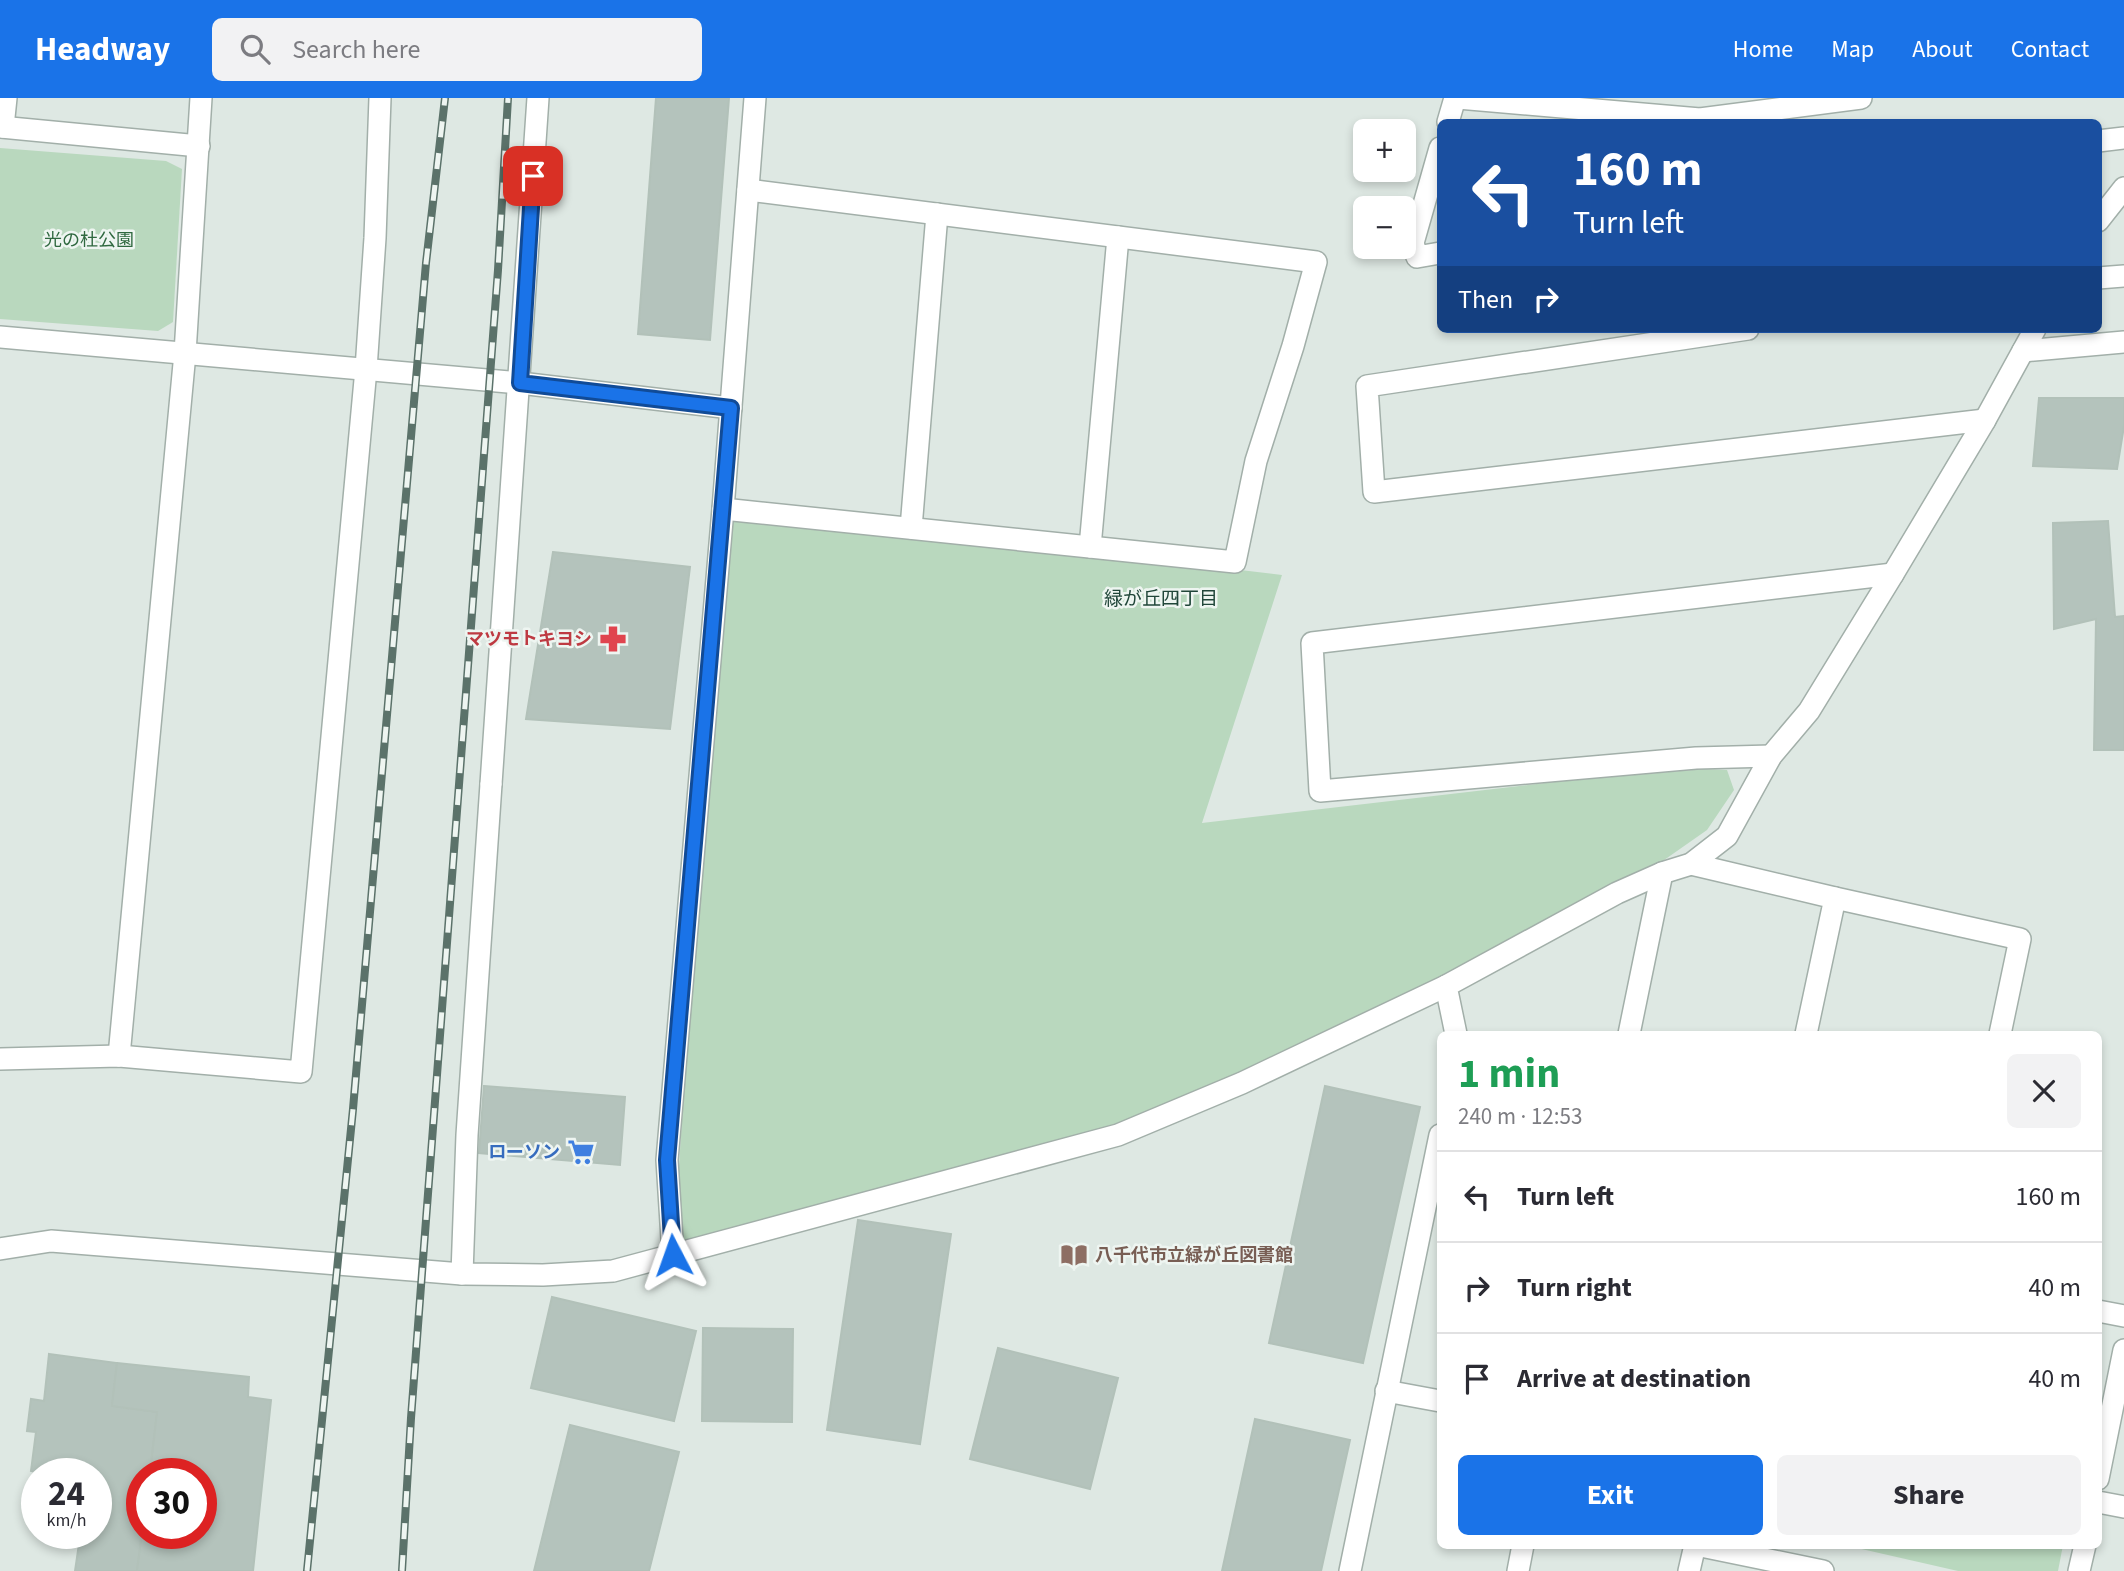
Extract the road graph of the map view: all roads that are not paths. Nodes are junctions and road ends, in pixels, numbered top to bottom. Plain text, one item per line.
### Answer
1 (6, 98) edge
2 (201, 98) edge
3 (380, 98) edge
4 (538, 98) edge
5 (755, 98) edge
6 (1456, 98) edge
7 (1861, 98) edge
8 (1449, 119) edge
9 (1, 127) edge
10 (2124, 138) edge
11 (2102, 141) edge
12 (200, 146) junction
13 (1437, 159) edge
14 (2124, 188) edge
15 (748, 190) junction
16 (937, 214) junction
17 (2102, 216) edge
18 (1118, 237) junction
19 (1437, 254) edge
20 (2124, 276) edge
21 (2102, 278) edge
22 (1721, 333) edge
23 (2033, 333) edge
24 (0, 337) edge
25 (2124, 342) edge
26 (2023, 351) junction
27 (185, 353) junction
28 (366, 369) junction
29 (520, 383) junction
30 (731, 408) junction
31 (1985, 420) junction
32 (723, 509) junction
33 (911, 528) junction
34 (1090, 547) junction
35 (1893, 574) junction
36 (1771, 756) junction
37 (1691, 864) junction
38 (1662, 873) junction
39 (1835, 898) junction
40 (1446, 986) junction
41 (1455, 1031) edge
42 (1630, 1031) edge
43 (1807, 1031) edge
44 (2001, 1031) edge
45 (119, 1056) junction
46 (0, 1059) edge
47 (1437, 1149) edge
48 (0, 1249) edge
49 (673, 1255) junction
50 (463, 1274) junction
51 (2102, 1312) edge
52 (2124, 1316) edge
53 (2124, 1350) edge
54 (1386, 1391) junction
55 (1437, 1400) edge
56 (2102, 1459) edge
57 (2102, 1503) edge
58 (2124, 1507) edge
59 (1522, 1549) edge
60 (1695, 1549) edge
61 (1716, 1549) edge
62 (2084, 1549) edge
63 (1350, 1571) edge
64 (1518, 1571) edge
65 (1689, 1571) edge
66 (1823, 1571) edge
67 (2079, 1571) edge

1 - 9 street
2 - 12 street
3 - 28 street
4 - 29 street
5 - 15 street
6 - 7 street
6 - 8 street
9 - 12 street
10 - 11 street
12 - 27 street
13 - 19 street
14 - 17 street
15 - 16 street
15 - 30 street
16 - 18 street
16 - 33 street
18 - 34 street
18 - 34 street
20 - 21 street
22 - 31 street
23 - 26 street
24 - 27 street
25 - 26 street
26 - 31 street
27 - 28 street
27 - 45 street
28 - 29 street
28 - 45 street
29 - 30 street
29 - 50 street
30 - 32 street
31 - 35 street
32 - 33 street
32 - 49 street
33 - 34 street
35 - 36 street
35 - 36 street
36 - 37 street
37 - 38 street
37 - 39 street
38 - 40 street
38 - 42 street
39 - 43 street
39 - 44 street
40 - 41 street
40 - 49 street
45 - 46 street
47 - 54 street
48 - 50 street
49 - 50 street
51 - 52 street
53 - 56 street
54 - 55 street
54 - 63 street
57 - 58 street
59 - 64 street
60 - 65 street
61 - 66 street
62 - 67 street

